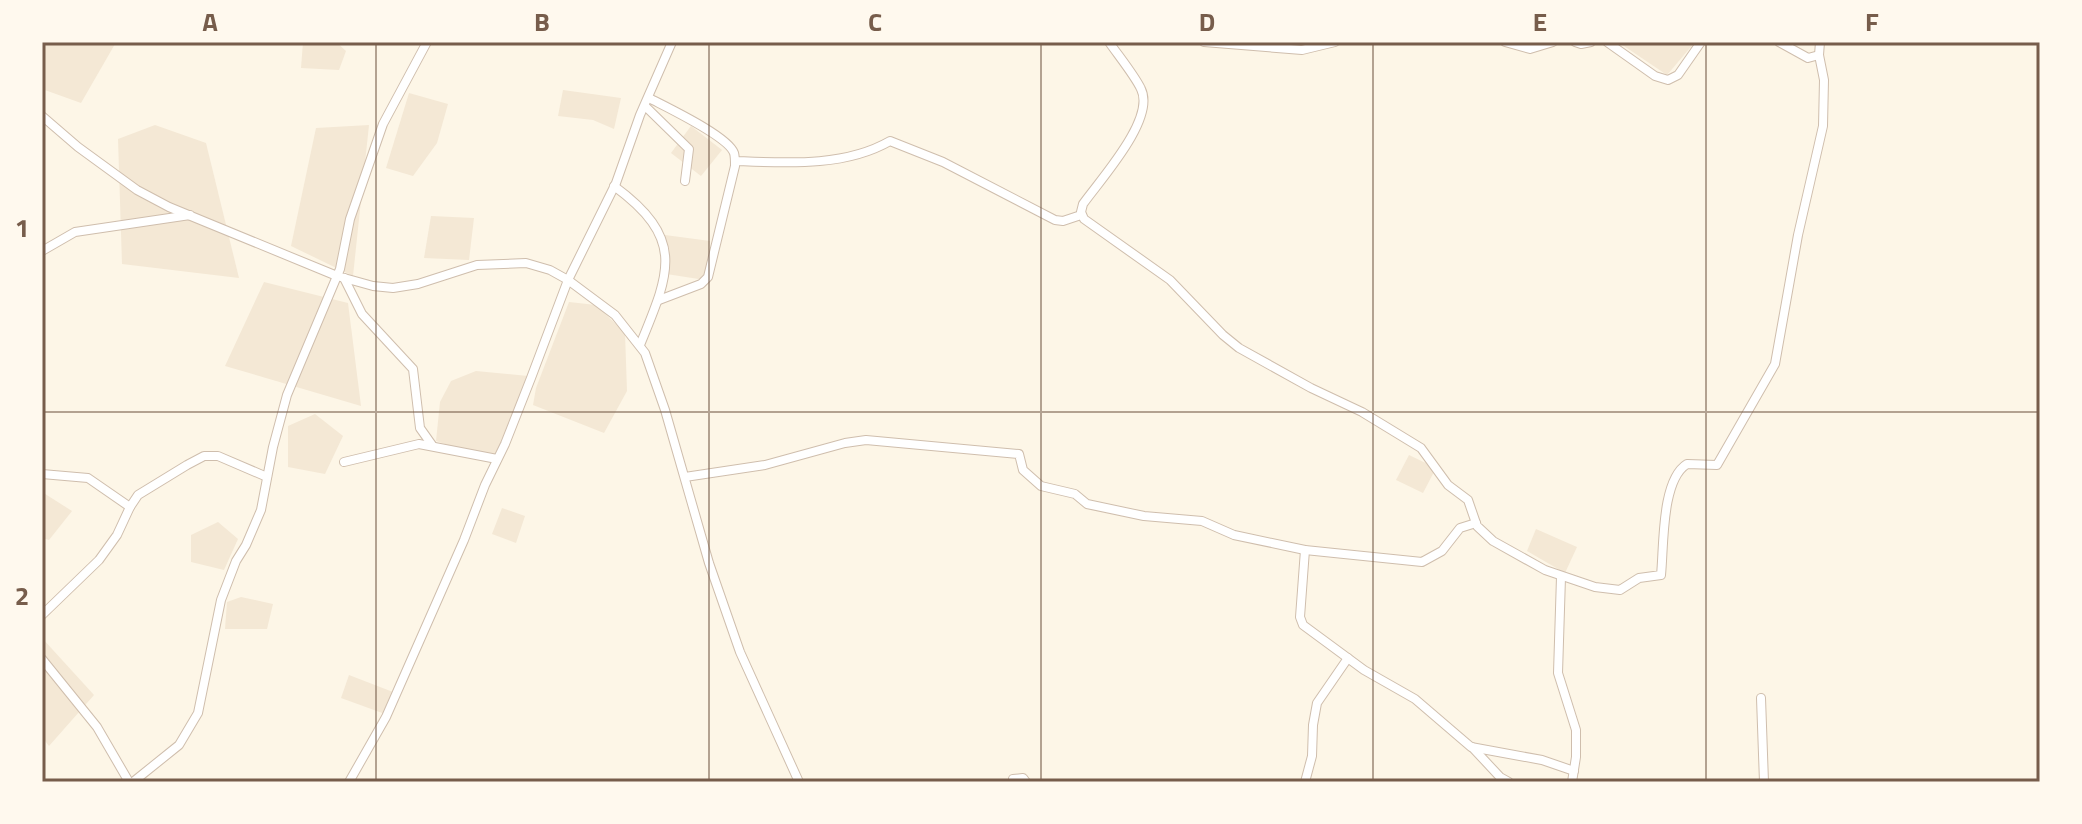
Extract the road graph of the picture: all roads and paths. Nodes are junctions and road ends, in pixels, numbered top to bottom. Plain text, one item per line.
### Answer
1 (427, 42) edge
2 (672, 42) edge
3 (1109, 42) edge
4 (1204, 42) edge
5 (1335, 42) edge
6 (1505, 42) edge
7 (1553, 42) edge
8 (1575, 42) edge
9 (1591, 42) edge
10 (1607, 42) edge
11 (1701, 42) edge
12 (1779, 42) edge
13 (1820, 42) edge
14 (1819, 55) junction
15 (647, 102) junction
16 (42, 116) edge
17 (735, 161) junction
18 (685, 181) dead end
19 (614, 186) junction
20 (190, 215) junction
21 (1081, 215) junction
22 (42, 251) edge
23 (340, 277) junction
24 (568, 280) junction
25 (659, 300) junction
26 (640, 345) junction
27 (432, 445) junction
28 (497, 459) junction
29 (344, 462) dead end
30 (42, 474) edge
31 (267, 477) junction
32 (685, 477) junction
33 (130, 507) junction
34 (1476, 523) junction
35 (1305, 550) junction
36 (1561, 577) junction
37 (42, 615) edge
38 (1348, 658) junction
39 (42, 659) edge
40 (1761, 698) dead end
41 (1471, 747) junction
42 (1574, 771) junction
43 (1013, 779) dead end
44 (131, 782) edge
45 (349, 782) edge
46 (799, 782) edge
47 (1026, 782) edge
48 (1305, 782) edge
49 (1509, 782) edge
50 (1572, 782) edge
51 (1764, 782) edge

1 - 23 street
2 - 15 street
3 - 21 street
4 - 5 street
6 - 7 street
8 - 9 street
10 - 11 street
12 - 14 street
13 - 14 street
14 - 36 street
15 - 17 street
15 - 18 street
15 - 19 street
16 - 20 street
17 - 21 street
17 - 25 street
19 - 24 street
19 - 25 street
20 - 22 street
20 - 23 street
21 - 34 street
23 - 24 street
23 - 27 street
23 - 31 street
24 - 26 street
24 - 28 street
25 - 26 street
26 - 32 street
27 - 28 street
27 - 29 street
28 - 45 street
30 - 33 street
31 - 33 street
31 - 44 street
32 - 35 street
32 - 46 street
33 - 37 street
34 - 35 street
34 - 36 street
35 - 38 street
36 - 42 street
38 - 41 street
38 - 48 street
39 - 44 street
40 - 51 street
41 - 42 street
41 - 49 street
42 - 50 street
43 - 47 street

